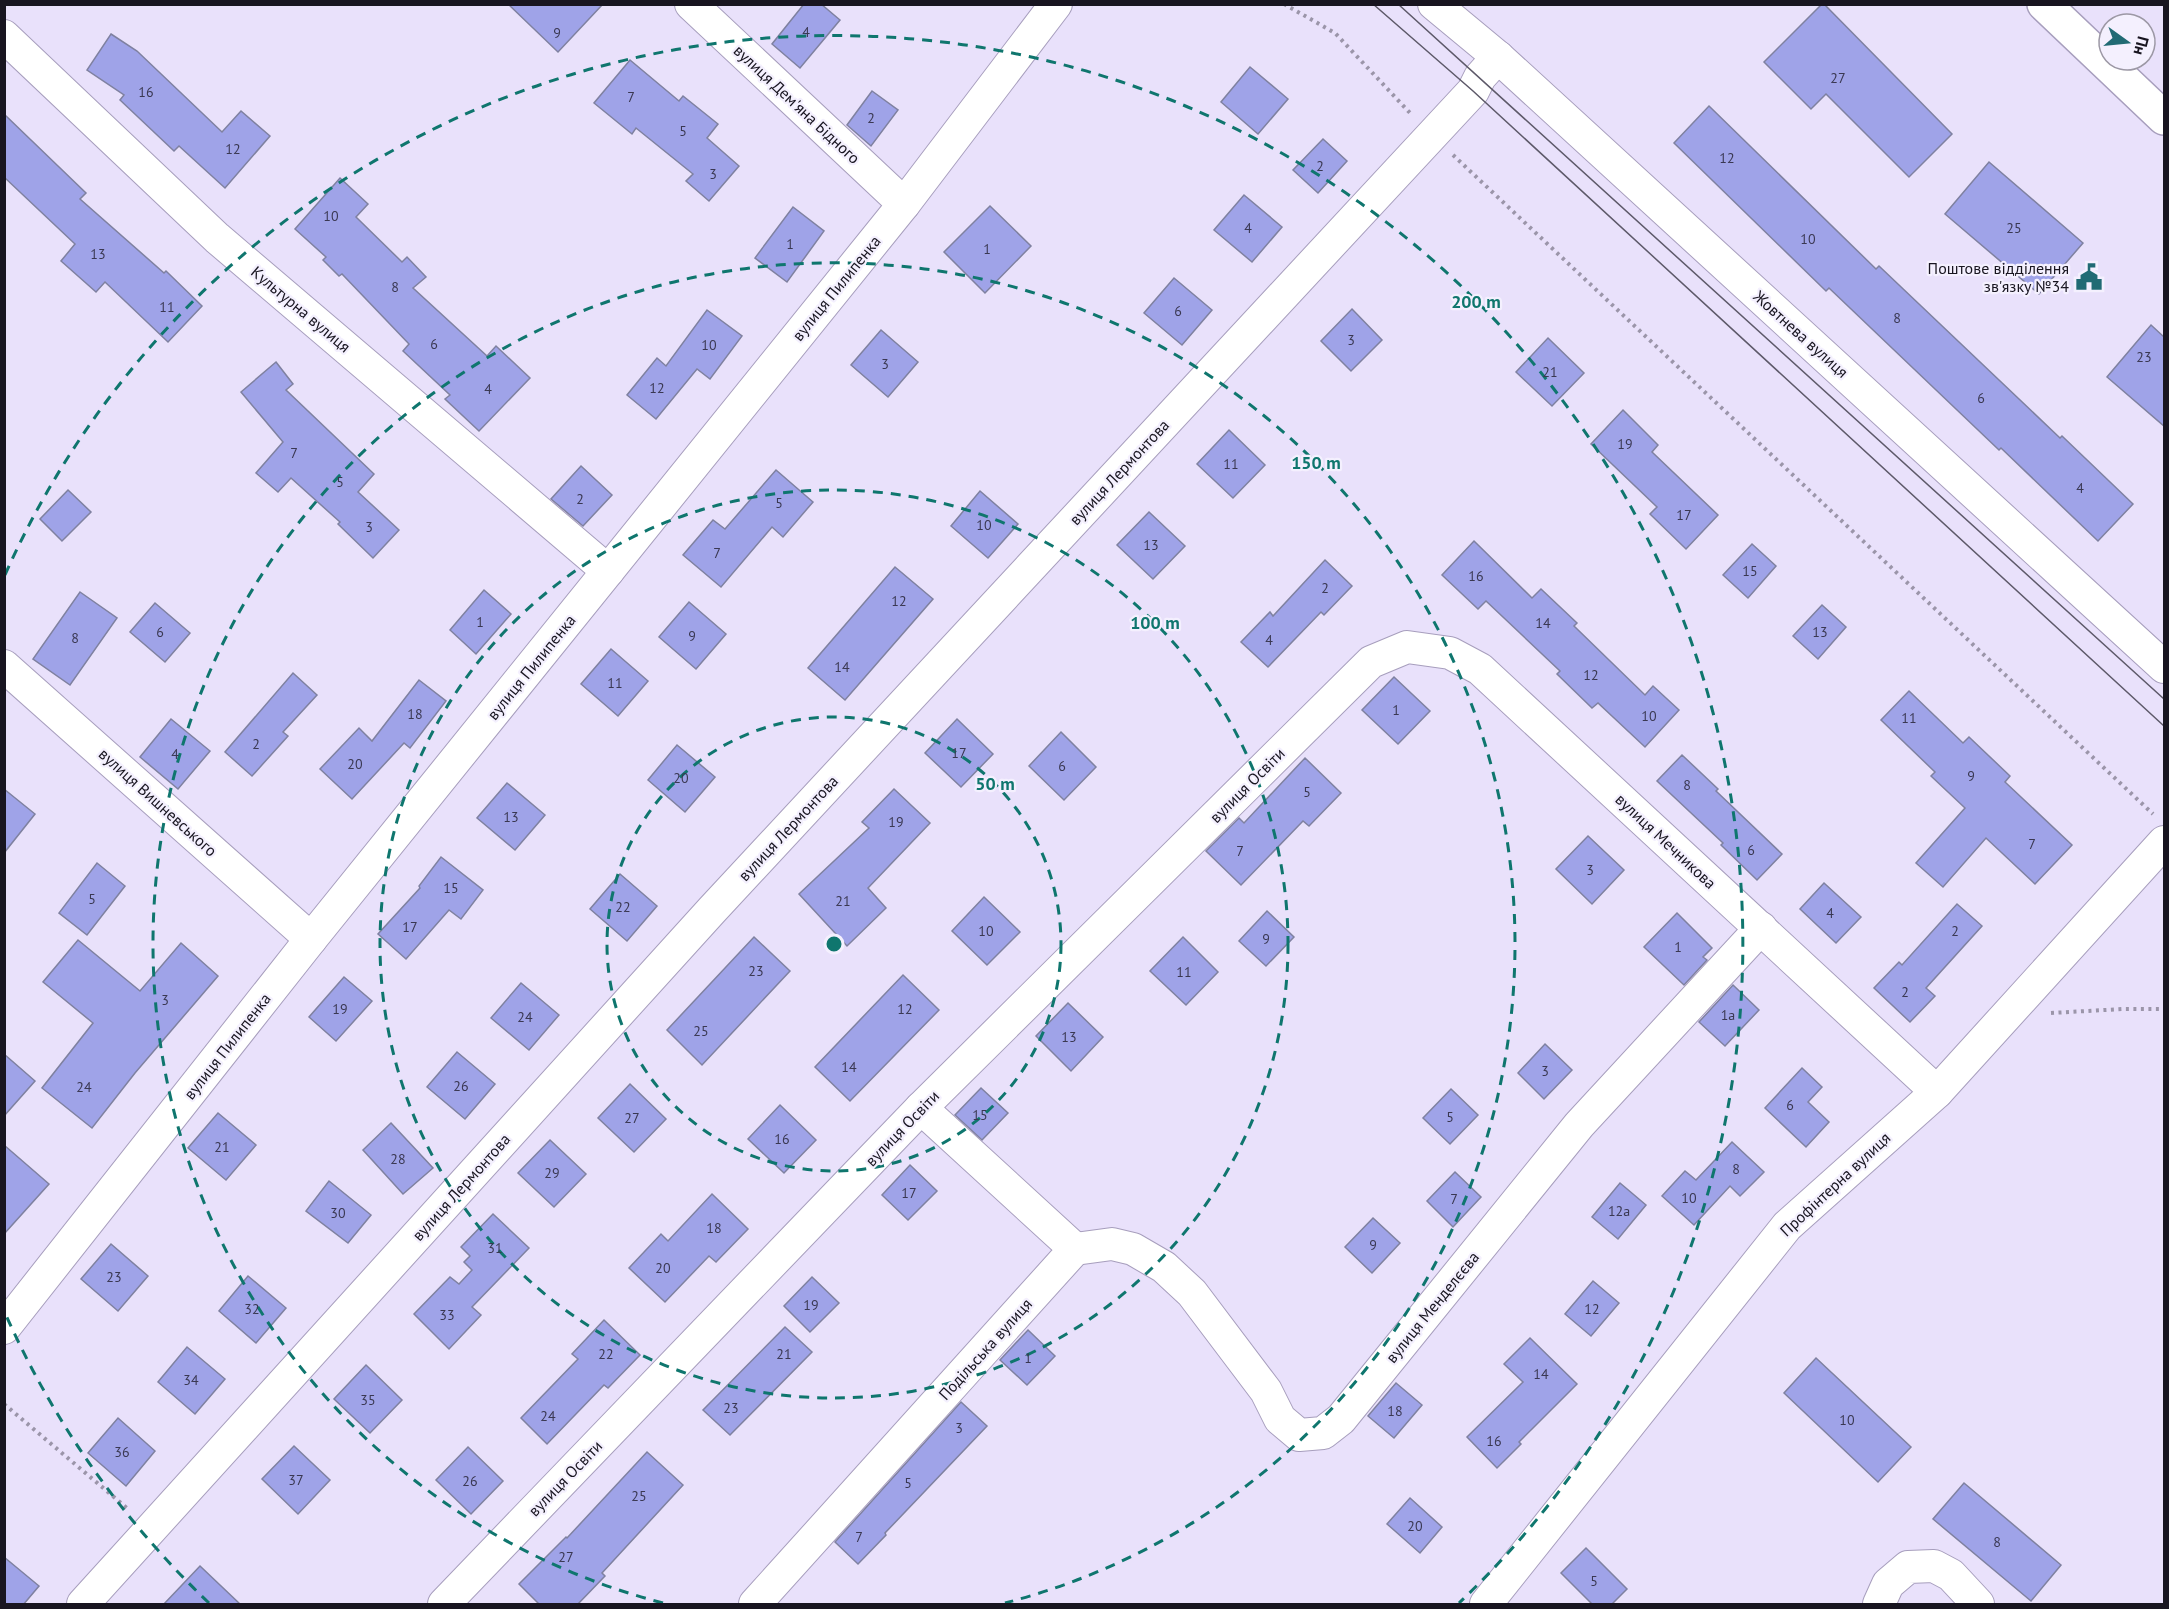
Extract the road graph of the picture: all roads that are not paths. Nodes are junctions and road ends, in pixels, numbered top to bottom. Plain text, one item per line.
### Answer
1 (691, 4) edge
2 (1056, 4) edge
3 (1434, 4) edge
4 (2044, 4) edge
5 (4, 36) edge
6 (1498, 57) junction
7 (2164, 118) edge
8 (904, 204) junction
9 (608, 571) junction
10 (1371, 662) joint
11 (4, 666) edge
12 (2164, 667) edge
13 (2160, 830) edge
14 (1761, 928) junction
15 (311, 939) junction
16 (1937, 1092) junction
17 (921, 1108) junction
18 (1076, 1248) junction
19 (4, 1328) edge
20 (83, 1605) edge
21 (444, 1605) edge
22 (755, 1605) edge
23 (1486, 1605) edge
24 (1879, 1605) edge
25 (1978, 1605) edge

1 - 8 street, вулиця Дем'яна Бідного
2 - 8 street, вулиця Пилипенка
3 - 6 street, Жовтнева вулиця
4 - 7 main road
5 - 9 street, Культурна вулиця
6 - 12 street, Жовтнева вулиця
6 - 20 street, вулиця Лермонтова
8 - 9 street, вулиця Пилипенка
9 - 15 street, вулиця Пилипенка
10 - 14 street, вулиця Мечникова
10 - 17 street, вулиця Освіти
11 - 15 street, вулиця Вишневського
13 - 16 street, Профінтерна вулиця
14 - 16 street, вулиця Мечникова
14 - 18 street, вулиця Менделєєва
15 - 19 street, вулиця Пилипенка
16 - 23 street, Профінтерна вулиця
17 - 18 street
17 - 21 street, вулиця Освіти
18 - 22 street, Подільська вулиця
24 - 25 street

